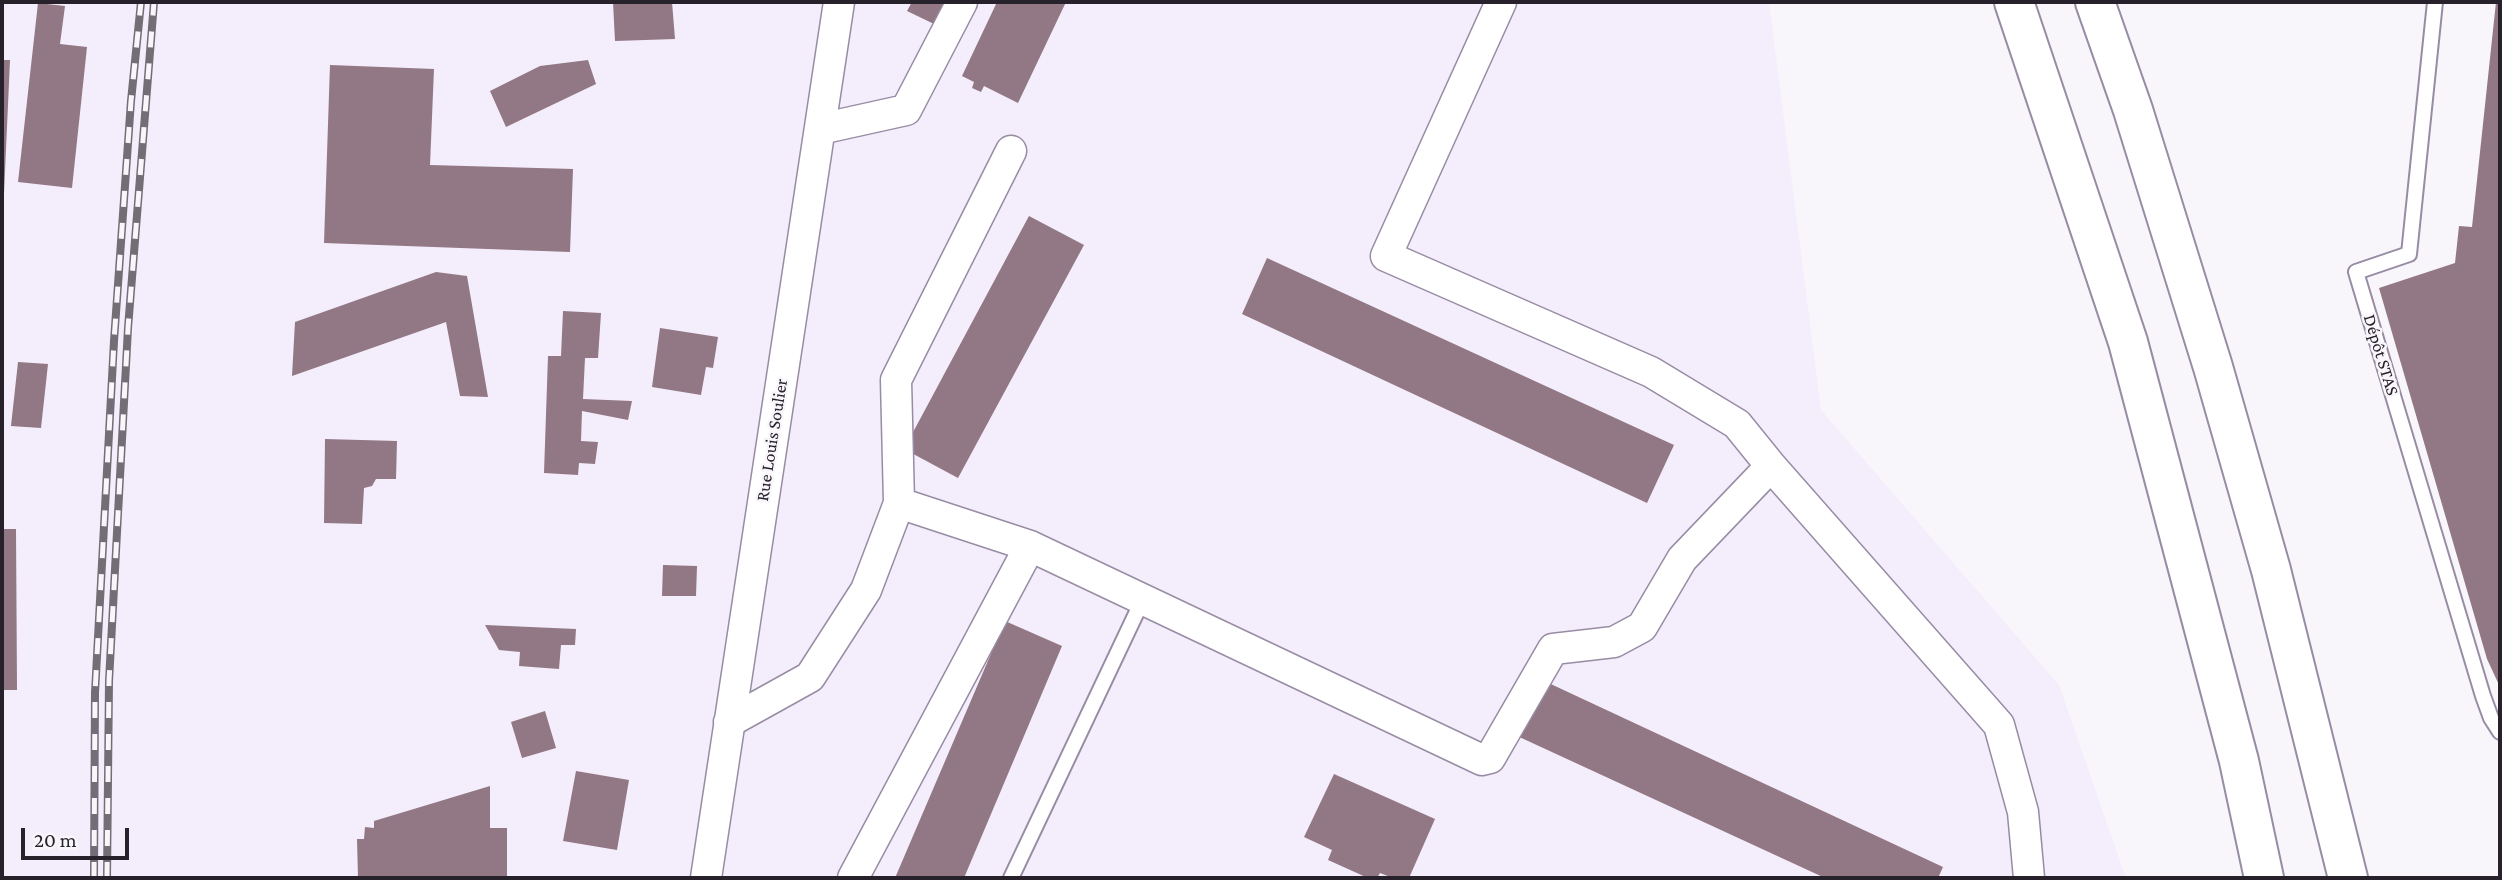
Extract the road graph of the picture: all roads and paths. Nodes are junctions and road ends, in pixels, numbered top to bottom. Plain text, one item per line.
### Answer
1 (839, 2) edge
2 (962, 2) edge
3 (1501, 2) edge
4 (2014, 2) edge
5 (2095, 2) edge
6 (2435, 2) edge
7 (820, 129) junction
8 (1011, 151) dead end
9 (1771, 466) junction
10 (899, 503) junction
11 (1030, 546) junction
12 (1143, 599) junction
13 (729, 722) junction
14 (2500, 732) edge
15 (706, 878) edge
16 (853, 878) edge
17 (1012, 878) edge
18 (2029, 878) edge
19 (2264, 878) edge
20 (2347, 878) edge

1 - 7 street, Rue Louis Soulier
2 - 7 street
3 - 9 street
4 - 19 highway
5 - 20 highway
6 - 14 lane, Dépôt STAS
7 - 13 street, Rue Louis Soulier
8 - 10 street
9 - 12 street
9 - 18 street
10 - 11 street
10 - 13 street
11 - 12 street
11 - 16 street
12 - 17 lane
13 - 15 street, Rue Louis Soulier

